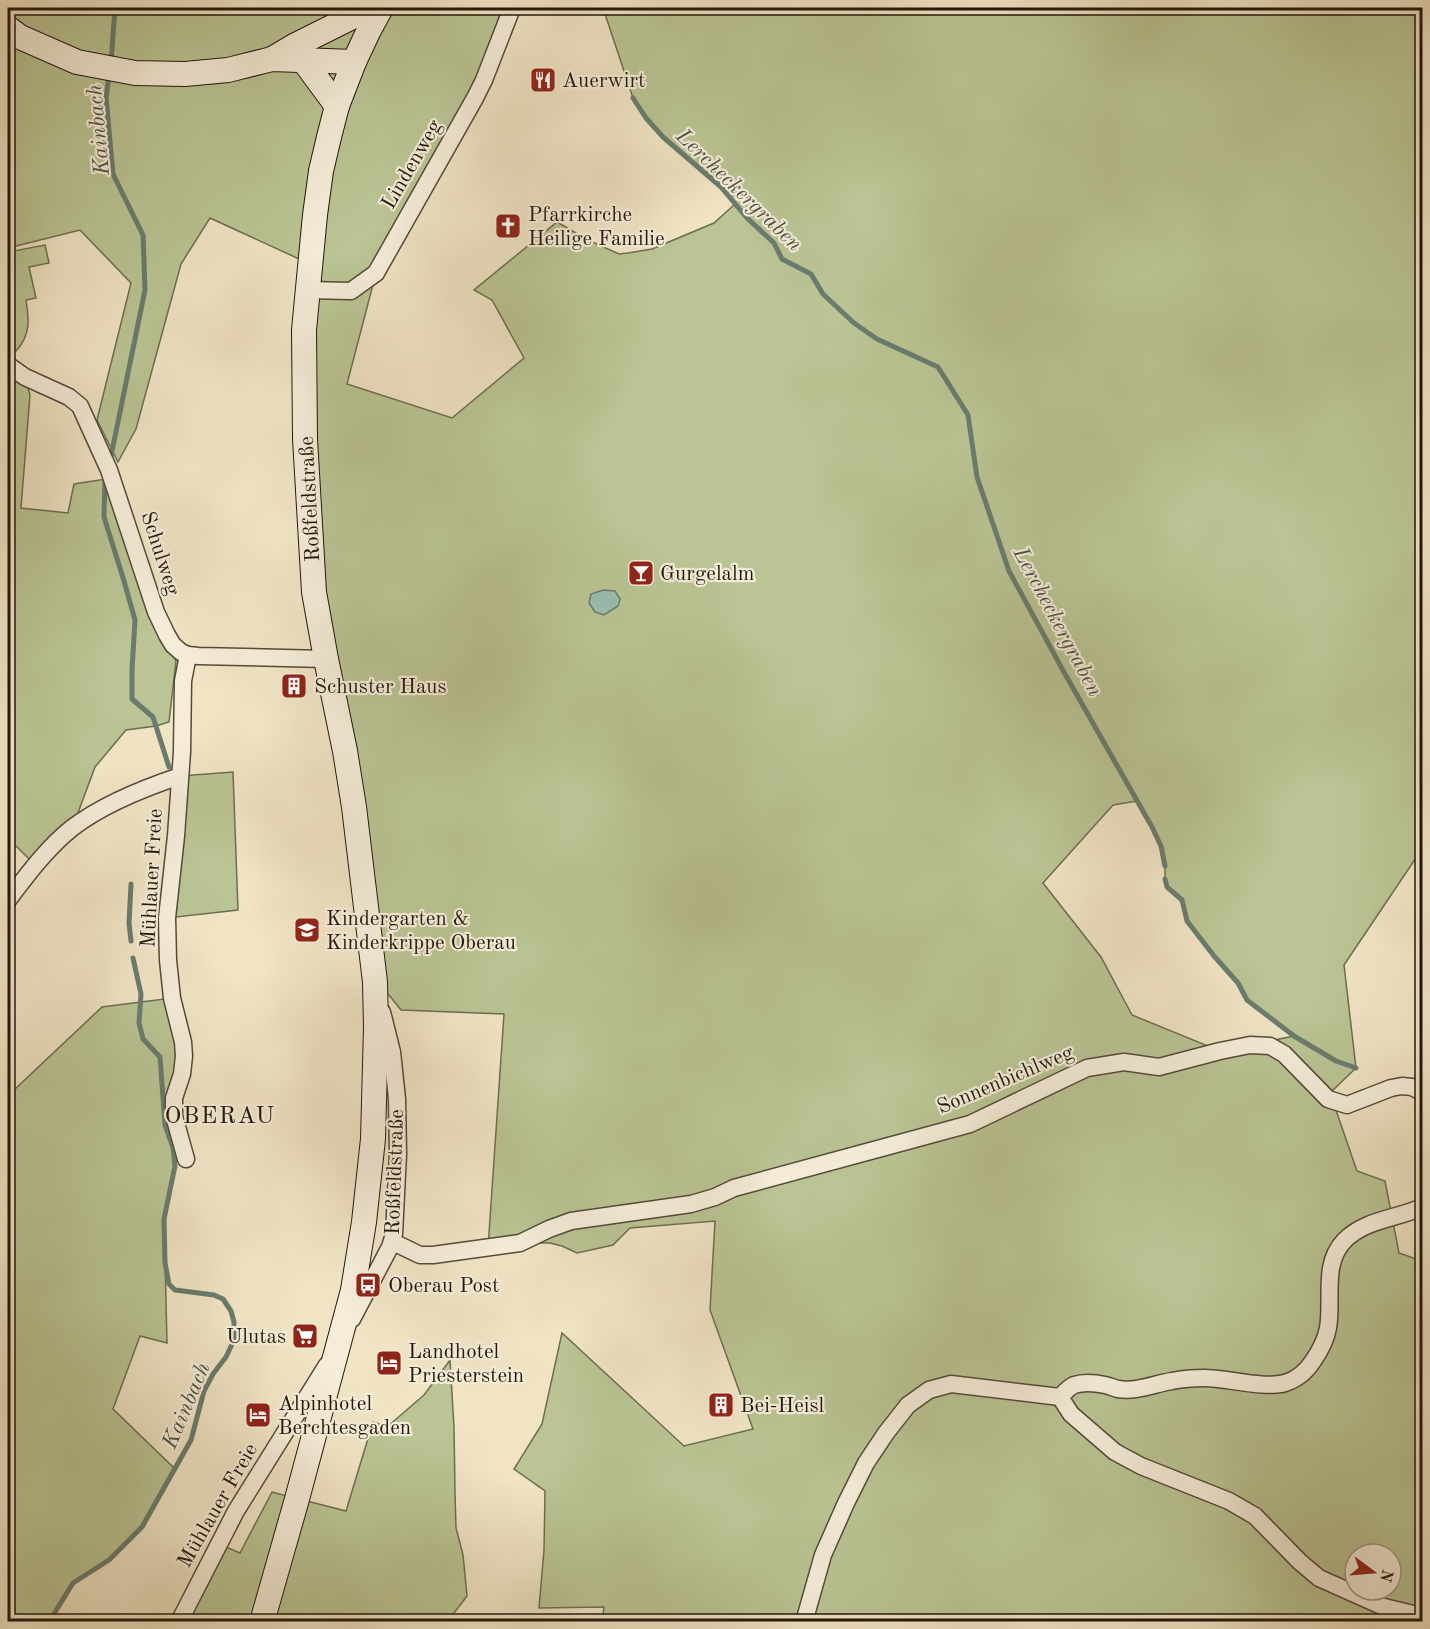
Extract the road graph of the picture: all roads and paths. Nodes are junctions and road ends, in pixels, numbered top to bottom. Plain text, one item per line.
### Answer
1 (370, 8) edge
2 (381, 8) edge
3 (512, 8) edge
4 (8, 28) edge
5 (320, 34) junction
6 (272, 59) junction
7 (303, 60) junction
8 (354, 62) junction
9 (337, 106) junction
10 (307, 290) junction
11 (8, 365) edge
12 (188, 655) junction
13 (326, 659) junction
14 (180, 776) junction
15 (8, 900) edge
16 (375, 981) junction
17 (1422, 1092) edge
18 (186, 1159) dead end
19 (1422, 1207) edge
20 (393, 1242) junction
21 (336, 1351) junction
22 (1060, 1397) junction
23 (1422, 1616) edge
24 (179, 1622) edge
25 (262, 1622) edge
26 (804, 1622) edge

1 - 5 main road
2 - 8 main road, Roßfeldstraße
3 - 10 street, Lindenweg
4 - 6 main road
5 - 6 main road
5 - 8 main road
6 - 7 main road
7 - 8 main road
7 - 9 main road
8 - 9 main road, Roßfeldstraße
9 - 10 main road, Roßfeldstraße
10 - 13 main road, Roßfeldstraße
11 - 12 street, Schulweg
12 - 13 street
12 - 14 street, Mühlauer Freie
13 - 16 main road, Roßfeldstraße
14 - 15 street
14 - 18 street, Mühlauer Freie
16 - 20 street, Roßfeldstraße
16 - 21 main road, Roßfeldstraße
17 - 20 street, Sonnenbichlweg
19 - 22 street
20 - 21 street, Roßfeldstraße
21 - 24 street, Mühlauer Freie
21 - 25 main road, Roßfeldstraße
22 - 23 street
22 - 26 street

